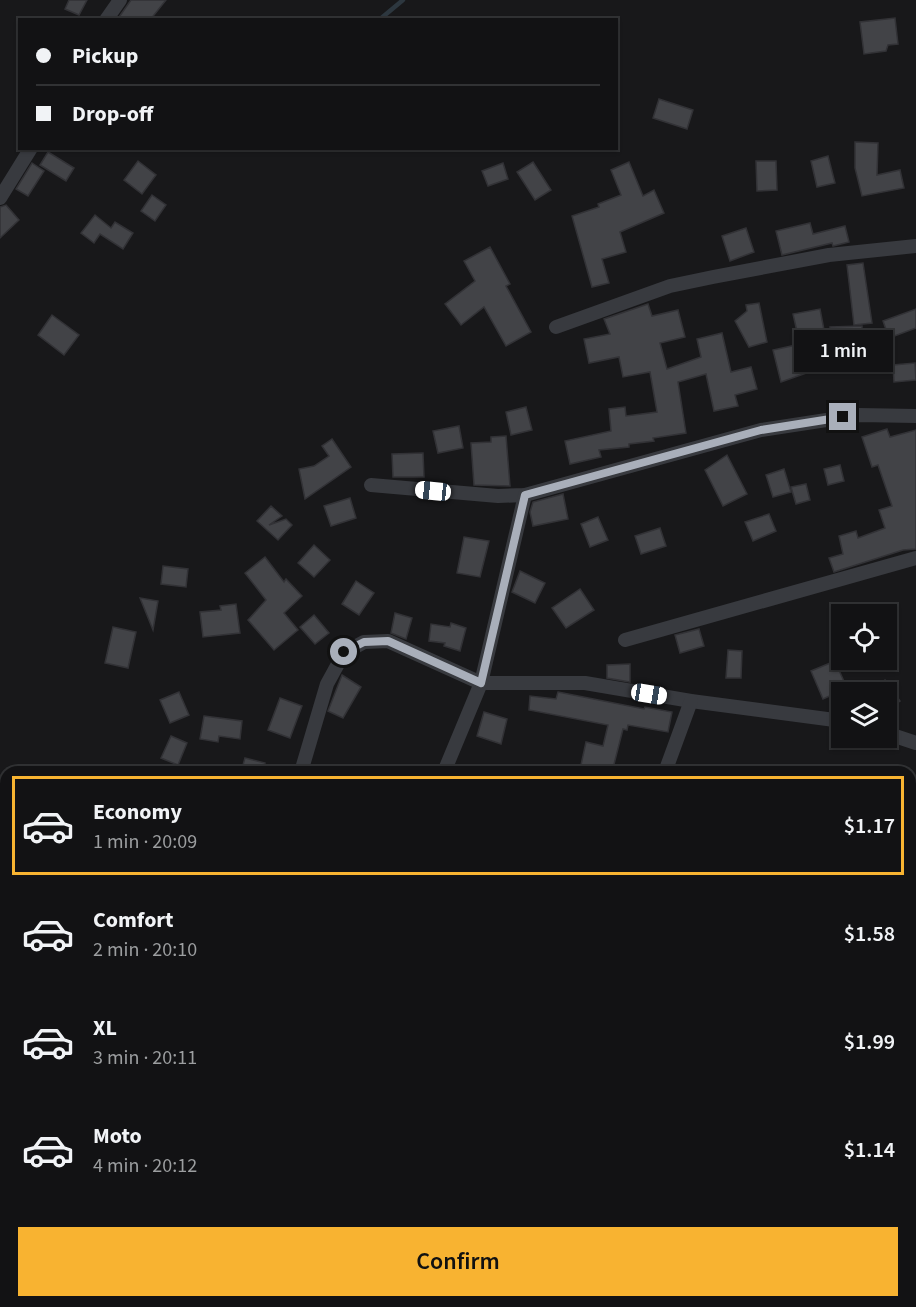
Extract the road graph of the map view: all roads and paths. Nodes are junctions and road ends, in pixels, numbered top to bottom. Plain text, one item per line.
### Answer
1 (120, 0) edge
2 (107, 18) edge
3 (30, 150) edge
4 (0, 198) edge
5 (916, 246) edge
6 (556, 327) dead end
7 (916, 416) edge
8 (371, 485) dead end
9 (525, 495) junction
10 (916, 558) edge
11 (625, 640) dead end
12 (481, 683) junction
13 (691, 701) junction
14 (831, 720) edge
15 (897, 737) edge
16 (916, 743) edge
17 (303, 766) edge
18 (446, 766) edge
19 (667, 766) edge

1 - 2 street
3 - 4 street
5 - 6 street
7 - 9 street
8 - 9 street
9 - 12 street
10 - 11 street
12 - 13 street
12 - 17 street
12 - 18 street
13 - 14 street
13 - 19 street
15 - 16 street

